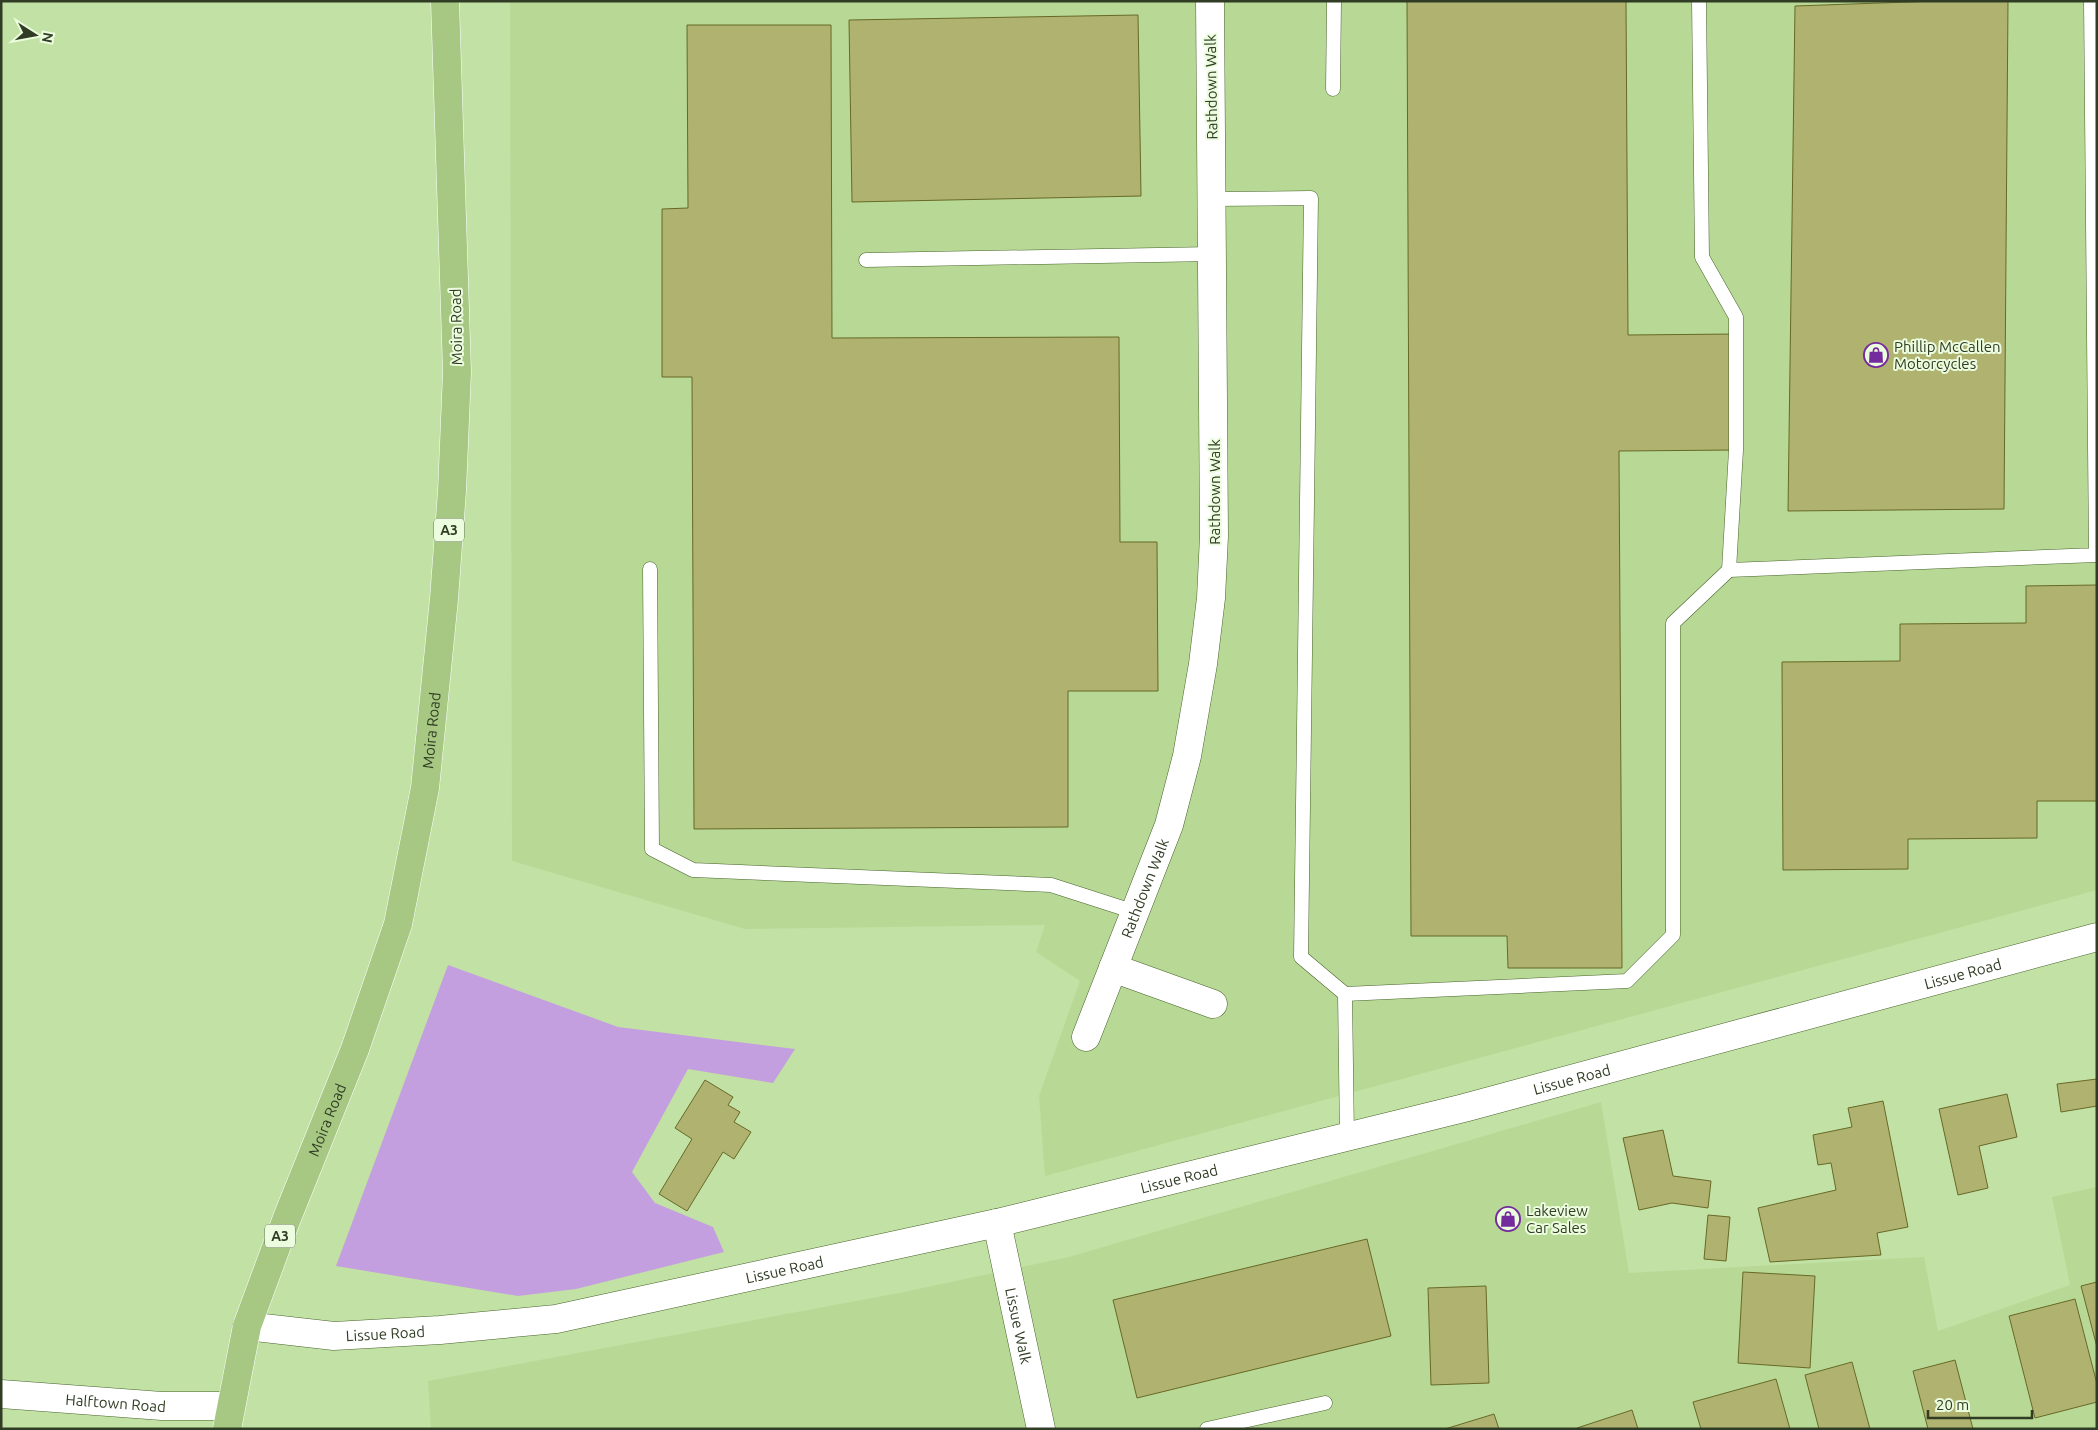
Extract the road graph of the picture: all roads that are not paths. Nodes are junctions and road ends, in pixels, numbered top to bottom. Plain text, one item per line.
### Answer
1 (445, 1) edge
2 (1210, 1) edge
3 (1334, 1) edge
4 (1699, 1) edge
5 (2092, 1) edge
6 (1333, 89) dead end
7 (1212, 199) junction
8 (1213, 254) junction
9 (866, 260) dead end
10 (650, 569) dead end
11 (1729, 570) junction
12 (1135, 912) junction
13 (2097, 937) edge
14 (1113, 968) junction
15 (1345, 994) junction
16 (1213, 1004) dead end
17 (1086, 1037) dead end
18 (1347, 1138) junction
19 (997, 1223) junction
20 (247, 1326) junction
21 (1, 1394) edge
22 (1325, 1404) dead end
23 (229, 1418) edge
24 (1041, 1429) edge
25 (1207, 1429) edge

1 - 20 highway, Moira Road / A3
2 - 7 street, Rathdown Walk
3 - 6 lane
4 - 11 lane
5 - 11 lane
7 - 8 street, Rathdown Walk
7 - 15 lane
8 - 9 lane
8 - 12 street, Rathdown Walk
10 - 12 lane
11 - 15 lane
12 - 14 street, Rathdown Walk
13 - 18 street, Lissue Road
14 - 16 street
14 - 17 street, Rathdown Walk
15 - 18 lane
18 - 19 street, Lissue Road
19 - 20 street, Lissue Road
19 - 24 street, Lissue Walk
20 - 23 highway, Moira Road / A3
21 - 23 street, Halftown Road
22 - 25 lane

